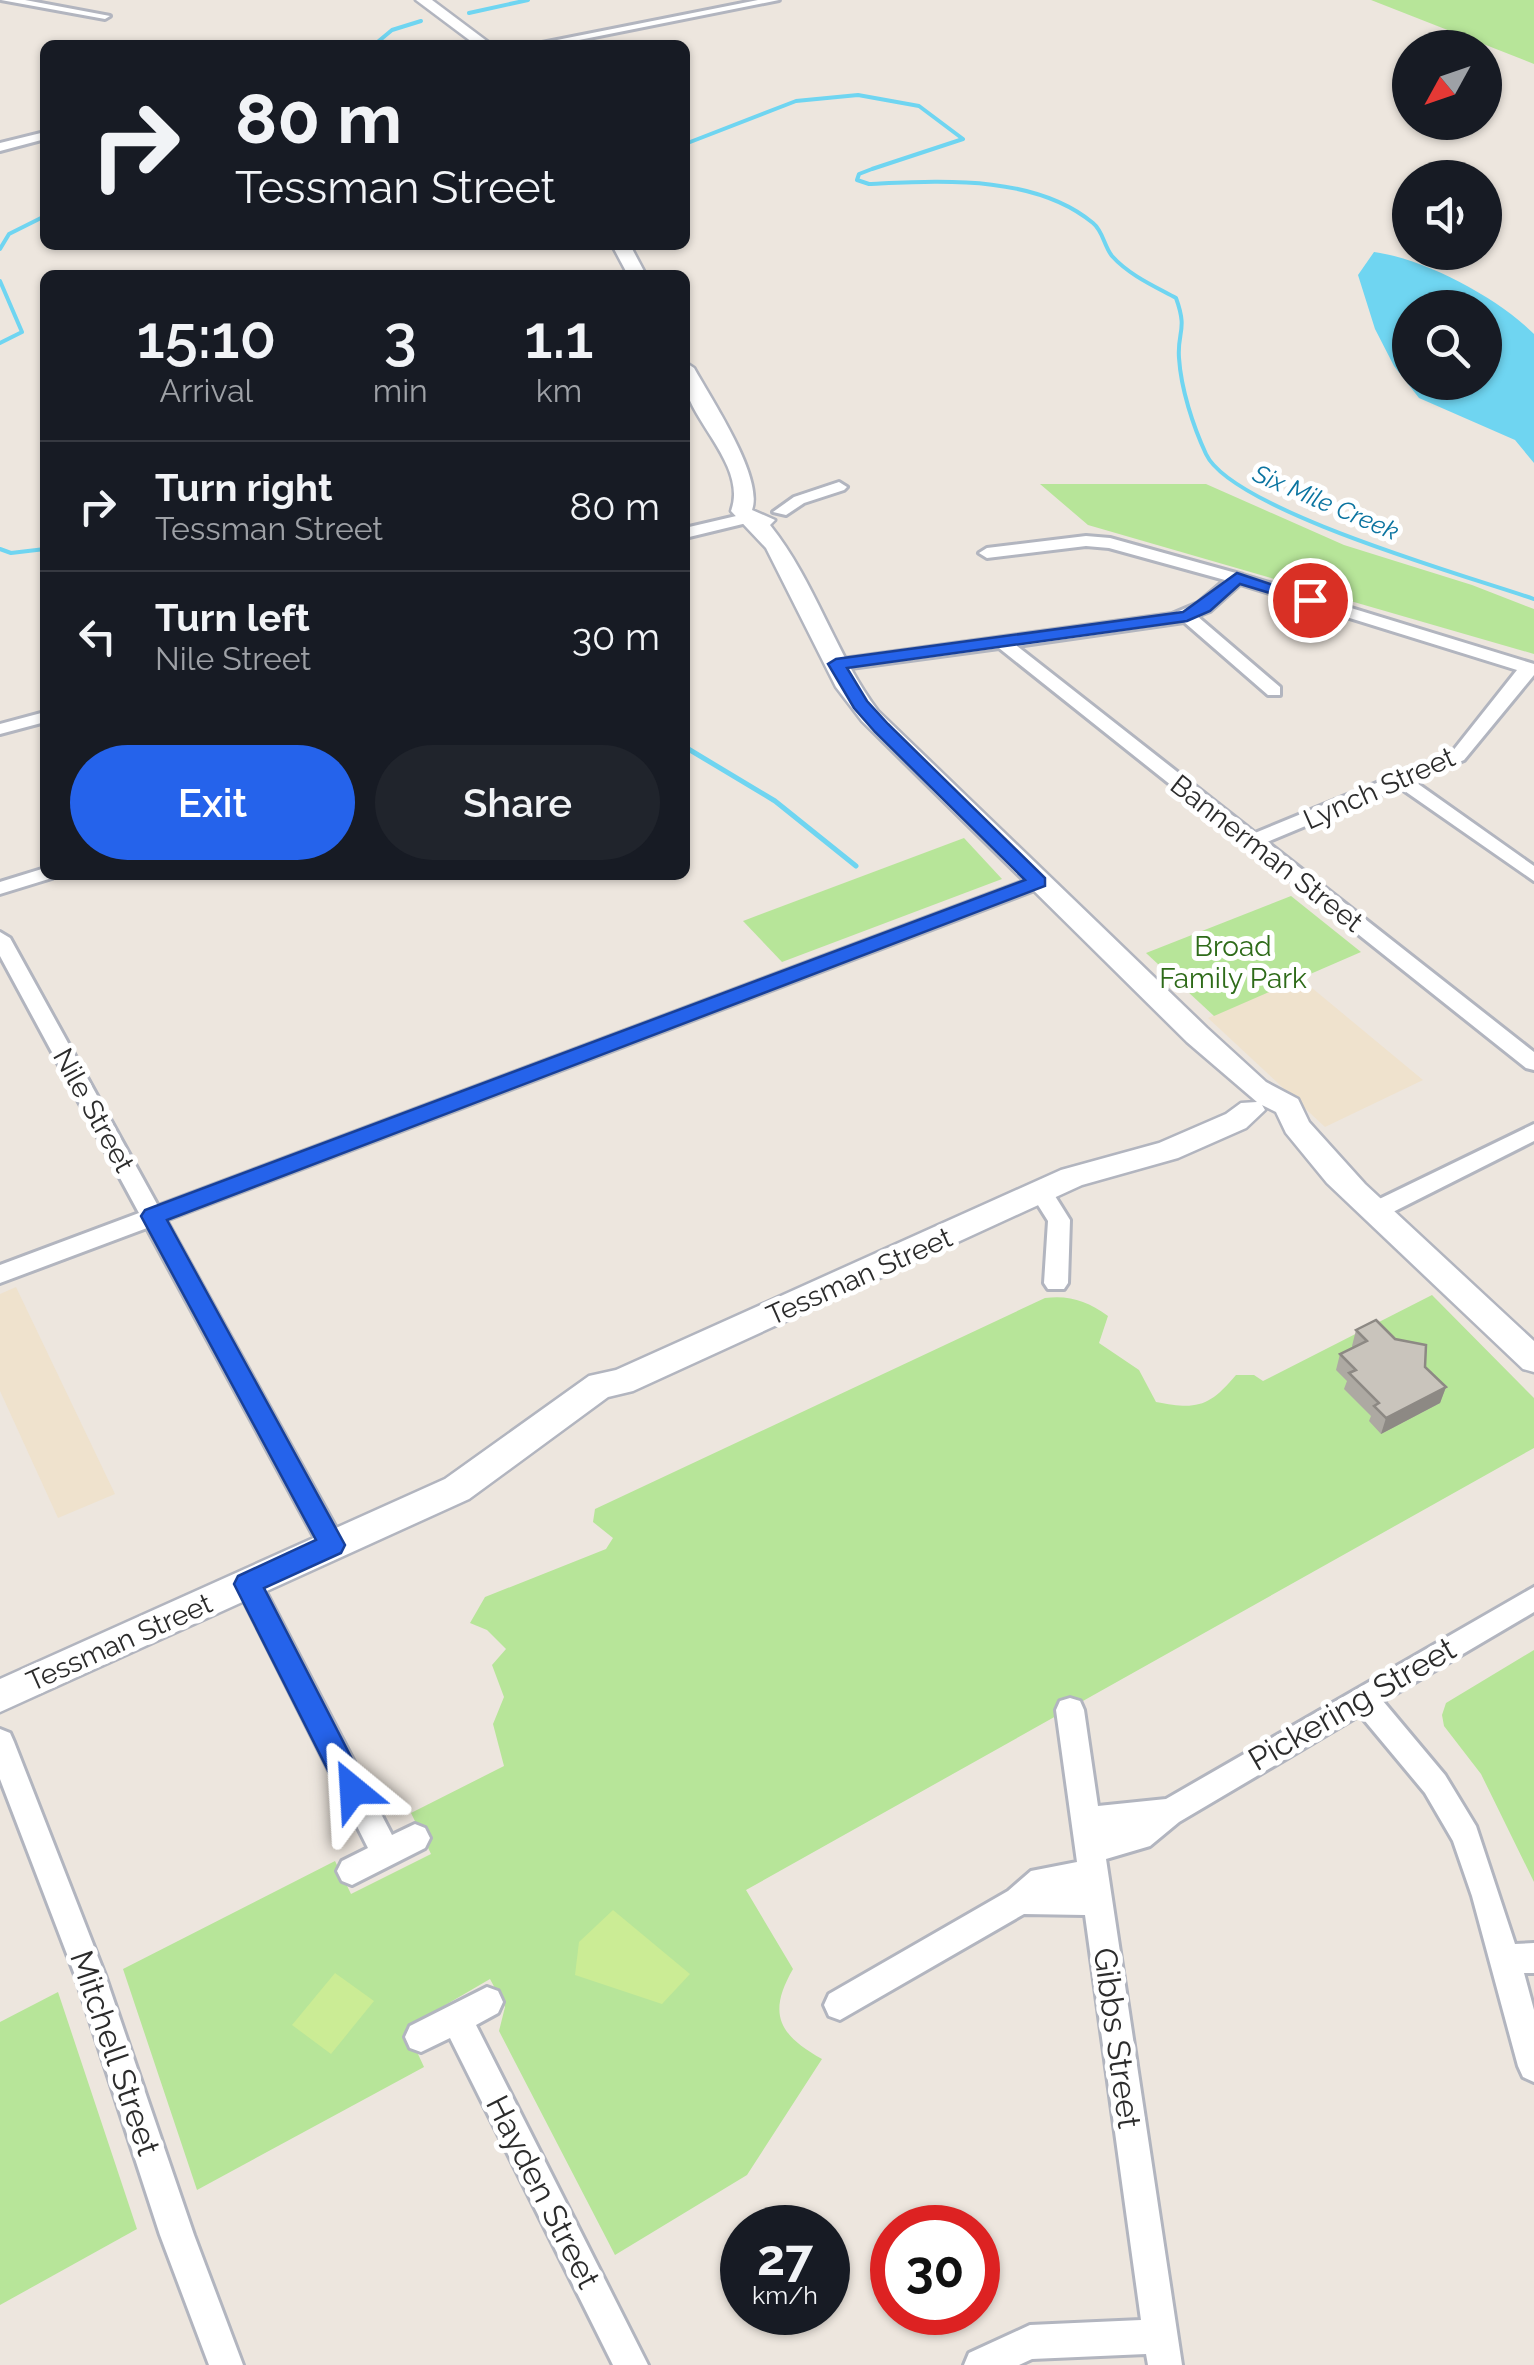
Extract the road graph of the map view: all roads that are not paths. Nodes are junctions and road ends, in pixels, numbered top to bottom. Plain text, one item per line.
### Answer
1 (6, 0) edge
2 (423, 0) edge
3 (774, 0) edge
4 (104, 16) dead end
5 (478, 40) edge
6 (563, 40) edge
7 (40, 136) edge
8 (0, 147) edge
9 (690, 378) edge
10 (739, 472) junction
11 (839, 487) dead end
12 (781, 506) junction
13 (748, 513) junction
14 (690, 531) edge
15 (776, 546) junction
16 (987, 553) dead end
17 (1237, 578) junction
18 (1187, 616) junction
19 (1002, 642) junction
20 (836, 664) junction
21 (1531, 669) edge
22 (1274, 691) dead end
23 (40, 718) edge
24 (0, 730) edge
25 (1403, 782) junction
26 (1252, 842) junction
27 (1534, 874) edge
28 (40, 876) edge
29 (1038, 882) junction
30 (0, 888) edge
31 (0, 938) edge
32 (1534, 1063) edge
33 (1268, 1113) junction
34 (1534, 1132) edge
35 (1042, 1194) junction
36 (1377, 1210) junction
37 (153, 1216) junction
38 (0, 1274) edge
39 (1056, 1284) dead end
40 (1534, 1360) edge
41 (332, 1545) junction
42 (248, 1584) junction
43 (1534, 1598) edge
44 (0, 1696) edge
45 (1363, 1698) junction
46 (1070, 1710) dead end
47 (0, 1742) edge
48 (415, 1838) dead end
49 (386, 1854) junction
50 (1091, 1862) junction
51 (352, 1871) dead end
52 (1519, 1958) edge
53 (487, 2002) dead end
54 (840, 2005) dead end
55 (456, 2018) junction
56 (421, 2037) dead end
57 (1534, 2066) edge
58 (1163, 2350) edge
59 (226, 2365) edge
60 (631, 2365) edge
61 (981, 2365) edge

1 - 4 street
2 - 5 main road
3 - 6 street
7 - 8 street
9 - 10 main road
10 - 12 main road
10 - 13 main road
11 - 12 street
12 - 13 main road
12 - 15 main road
13 - 14 street
13 - 15 main road
15 - 20 main road
16 - 17 street
17 - 18 street
17 - 21 street
18 - 19 street
18 - 22 street
19 - 20 street
19 - 26 street, Bannerman Street
20 - 29 main road
21 - 25 street, Lynch Street
23 - 24 street
25 - 26 street, Lynch Street
25 - 27 street
26 - 32 street, Bannerman Street
28 - 30 street
29 - 33 main road
29 - 37 street
31 - 37 street, Nile Street
33 - 35 main road, Tessman Street
33 - 36 main road
34 - 36 street
35 - 39 street
35 - 41 main road, Tessman Street
36 - 40 main road
37 - 38 street
37 - 41 street, Nile Street
41 - 42 main road, Tessman Street
42 - 44 main road, Tessman Street
42 - 49 street
43 - 45 street, Pickering Street
45 - 50 street, Pickering Street
45 - 52 street
46 - 50 street, Gibbs Street
47 - 59 street, Mitchell Street
48 - 49 street
49 - 51 street
50 - 54 street, Pickering Street
50 - 58 street, Gibbs Street
52 - 57 street
53 - 55 street
55 - 56 street
55 - 60 street, Hayden Street
58 - 61 street

